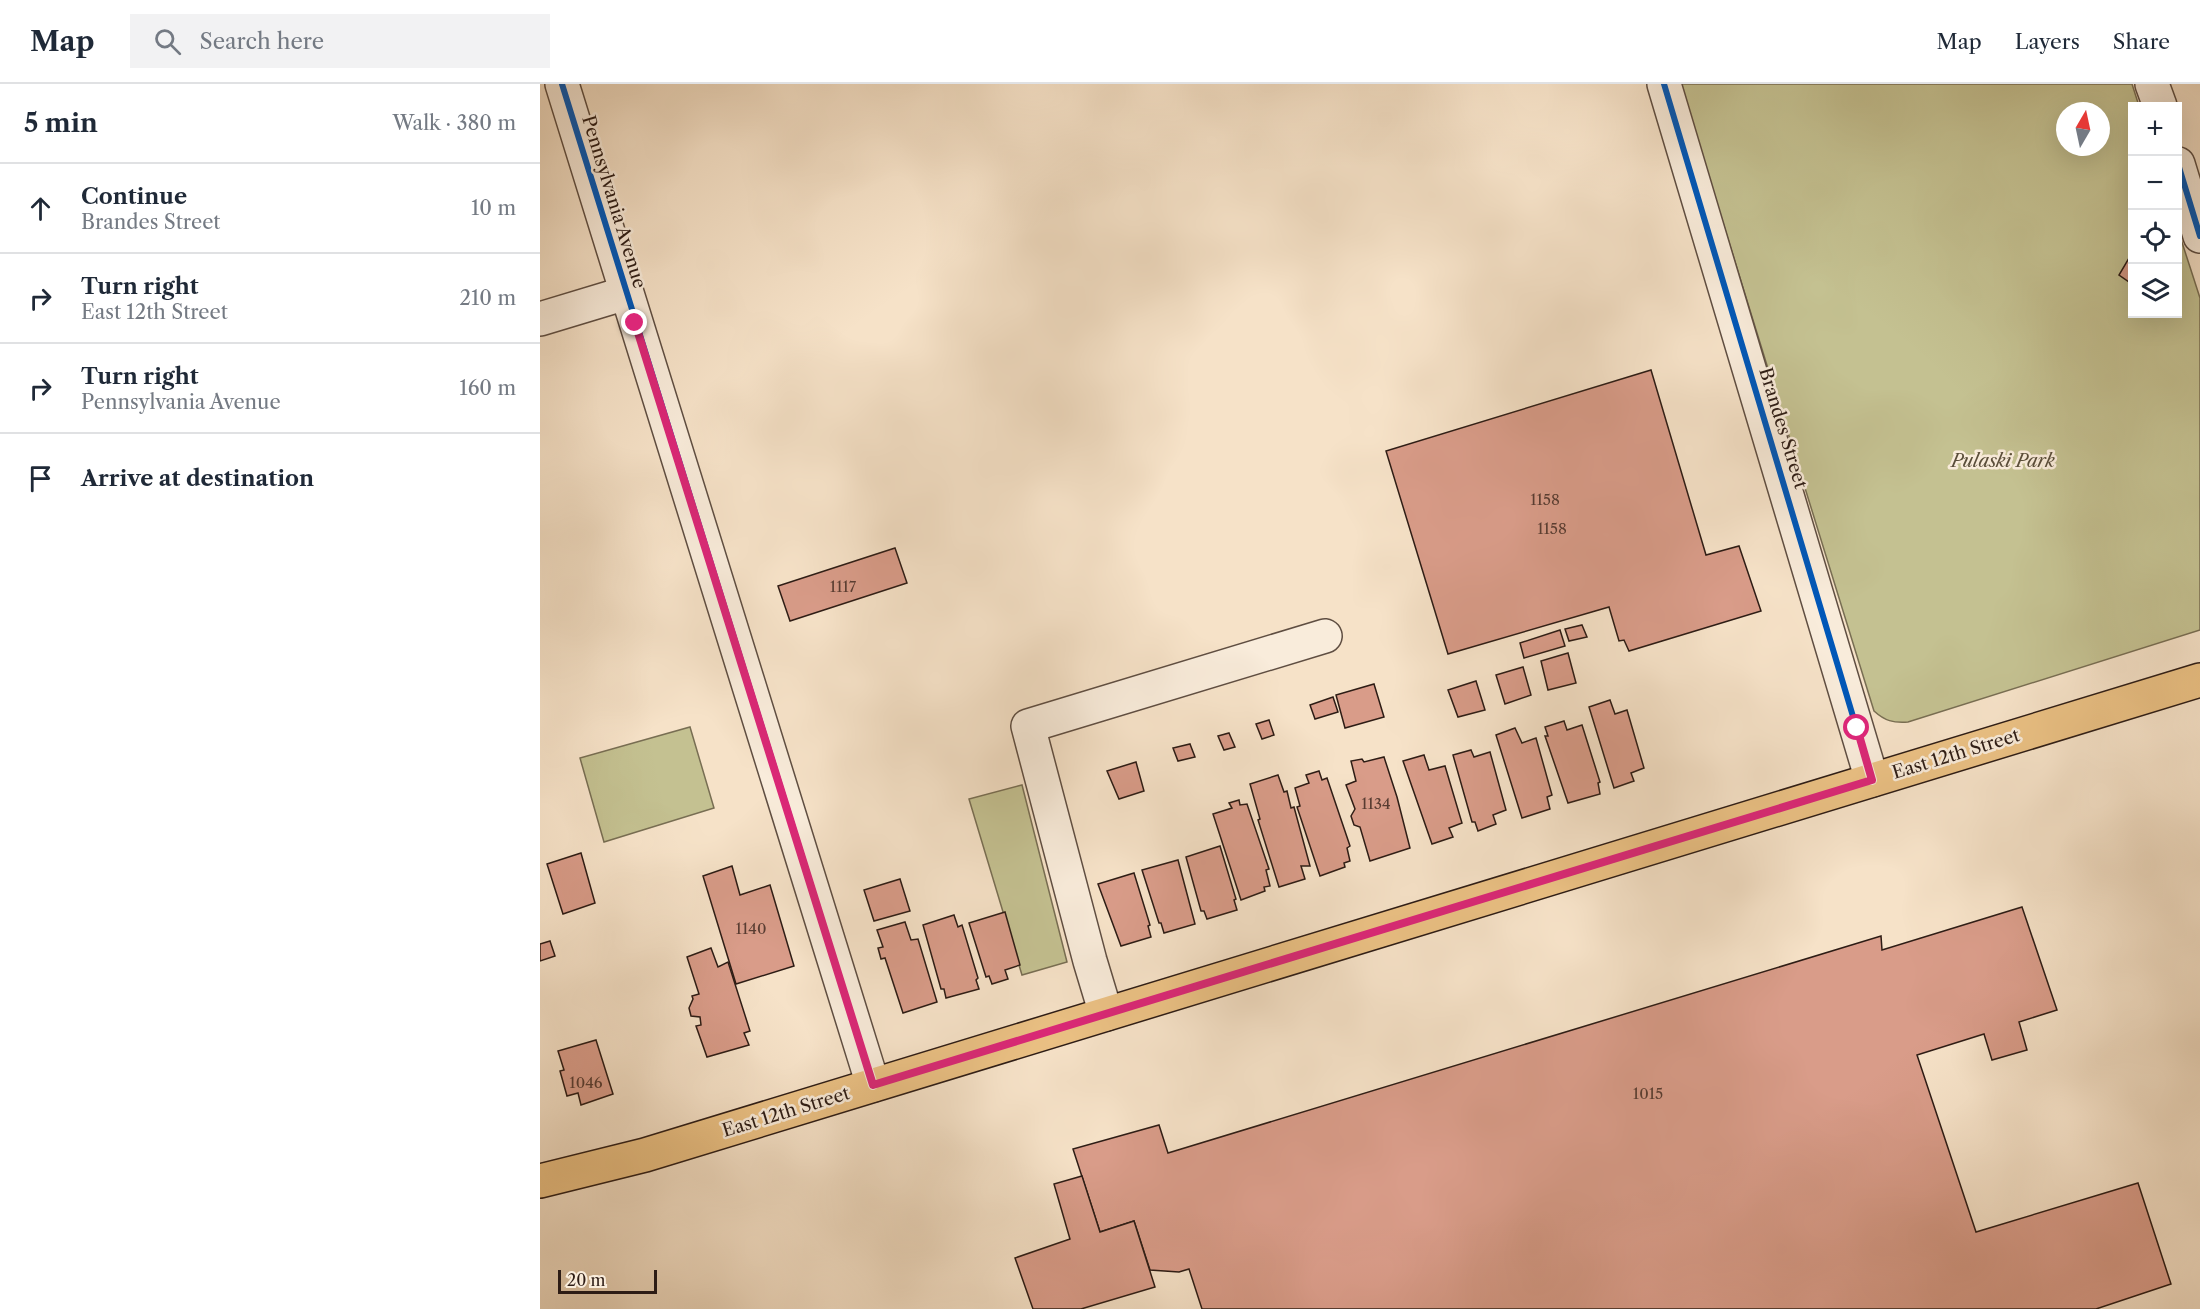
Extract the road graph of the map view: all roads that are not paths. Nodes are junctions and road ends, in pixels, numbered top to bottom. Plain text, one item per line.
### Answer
1 (562, 84) edge
2 (1664, 84) edge
3 (2152, 84) edge
4 (2159, 102) edge
5 (2200, 148) edge
6 (2182, 155) edge
7 (2182, 177) edge
8 (2200, 236) edge
9 (627, 293) junction
10 (540, 319) edge
11 (1325, 636) dead end
12 (2200, 680) edge
13 (1872, 780) junction
14 (1106, 1014) junction
15 (873, 1085) junction
16 (540, 1181) edge

1 - 9 street, Pennsylvania Avenue
2 - 13 street, Brandes Street
3 - 4 street
5 - 6 street
7 - 8 street
9 - 10 street
9 - 15 street, Pennsylvania Avenue
11 - 14 street
12 - 13 main road, East 12th Street
13 - 14 main road, East 12th Street
14 - 15 main road, East 12th Street
15 - 16 main road, East 12th Street

